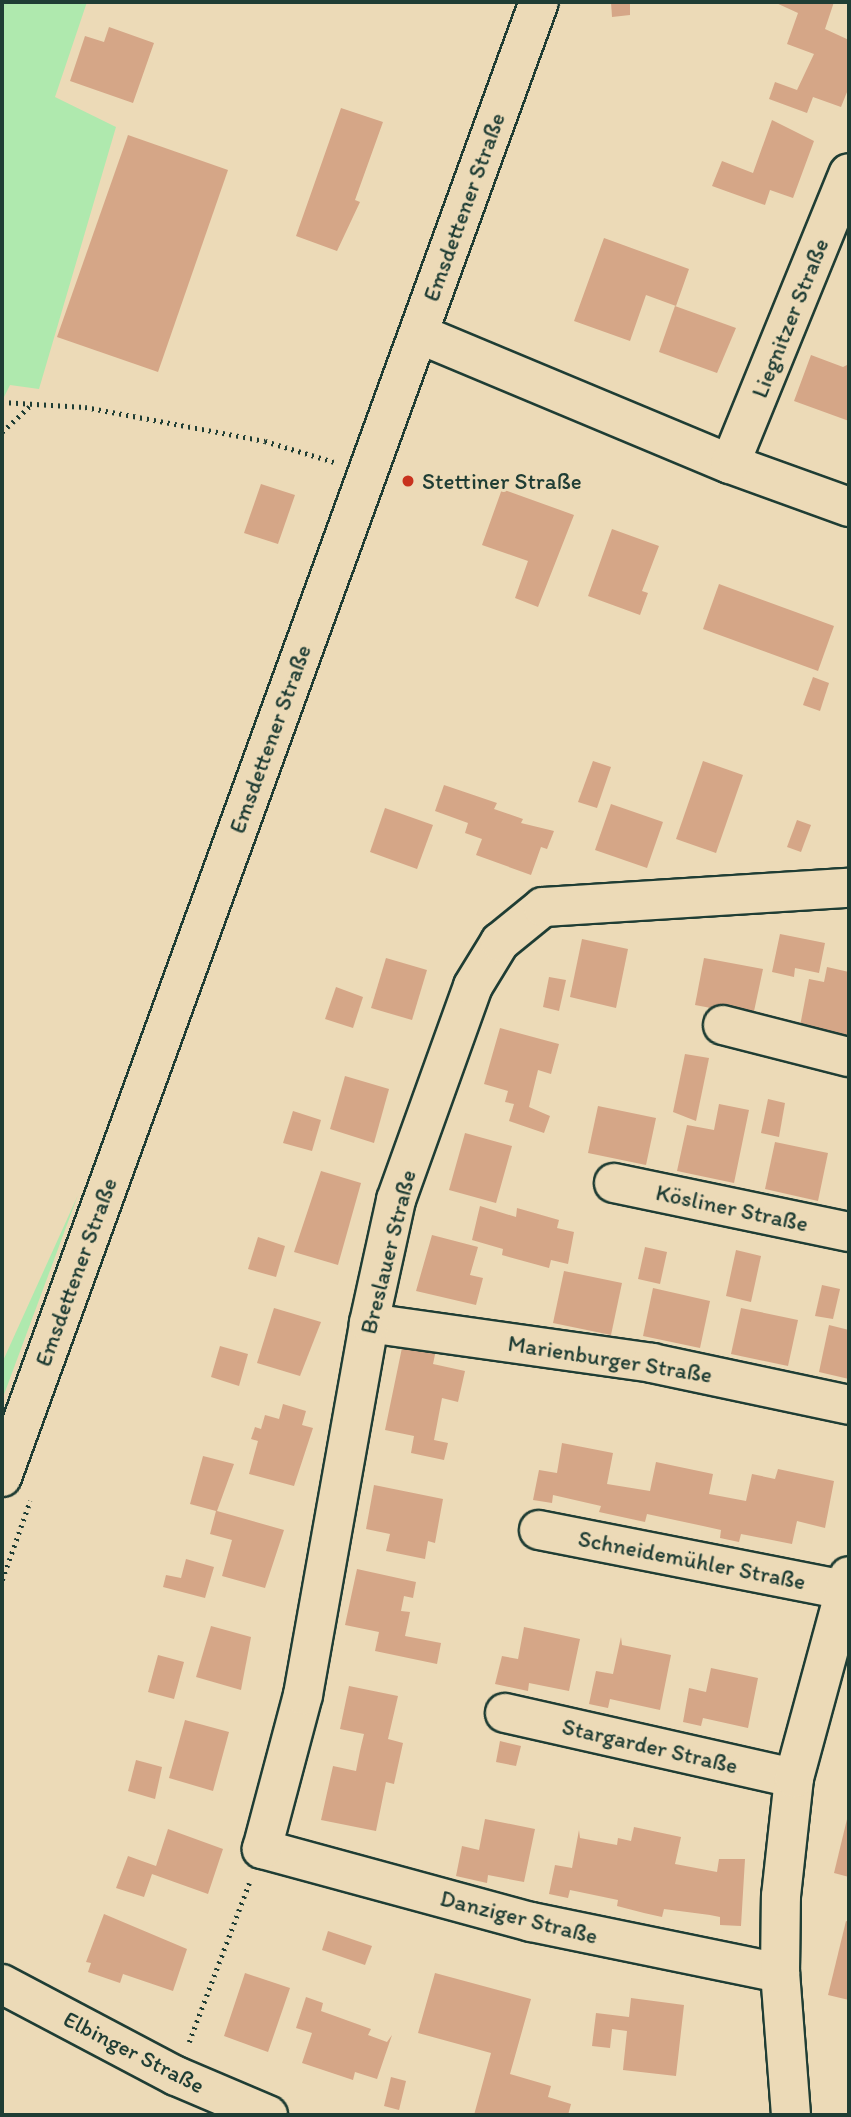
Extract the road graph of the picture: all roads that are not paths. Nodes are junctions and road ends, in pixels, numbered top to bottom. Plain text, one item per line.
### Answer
1 (539, 2) edge
2 (849, 173) edge
3 (419, 334) junction
4 (730, 464) junction
5 (849, 507) edge
6 (849, 888) edge
7 (723, 1026) dead end
8 (849, 1057) edge
9 (614, 1183) dead end
10 (849, 1233) edge
11 (369, 1322) junction
12 (849, 1405) edge
13 (2, 1477) edge
14 (539, 1530) dead end
15 (847, 1583) edge
16 (505, 1713) dead end
17 (794, 1778) junction
18 (261, 1849) joint
19 (780, 1973) junction
20 (2, 1984) edge
21 (268, 2115) edge
22 (791, 2115) edge

1 - 3 street, Emsdettener Straße
2 - 4 street, Liegnitzer Straße
3 - 4 street
3 - 13 street, Emsdettener Straße
4 - 5 street
6 - 11 street, Breslauer Straße
7 - 8 street
9 - 10 street, Kösliner Straße
11 - 12 street, Marienburger Straße
11 - 18 street, Breslauer Straße
14 - 15 street, Schneidemühler Straße
15 - 17 street
16 - 17 street, Stargarder Straße
17 - 19 street
18 - 19 street, Danziger Straße
19 - 22 street
20 - 21 street, Elbinger Straße

